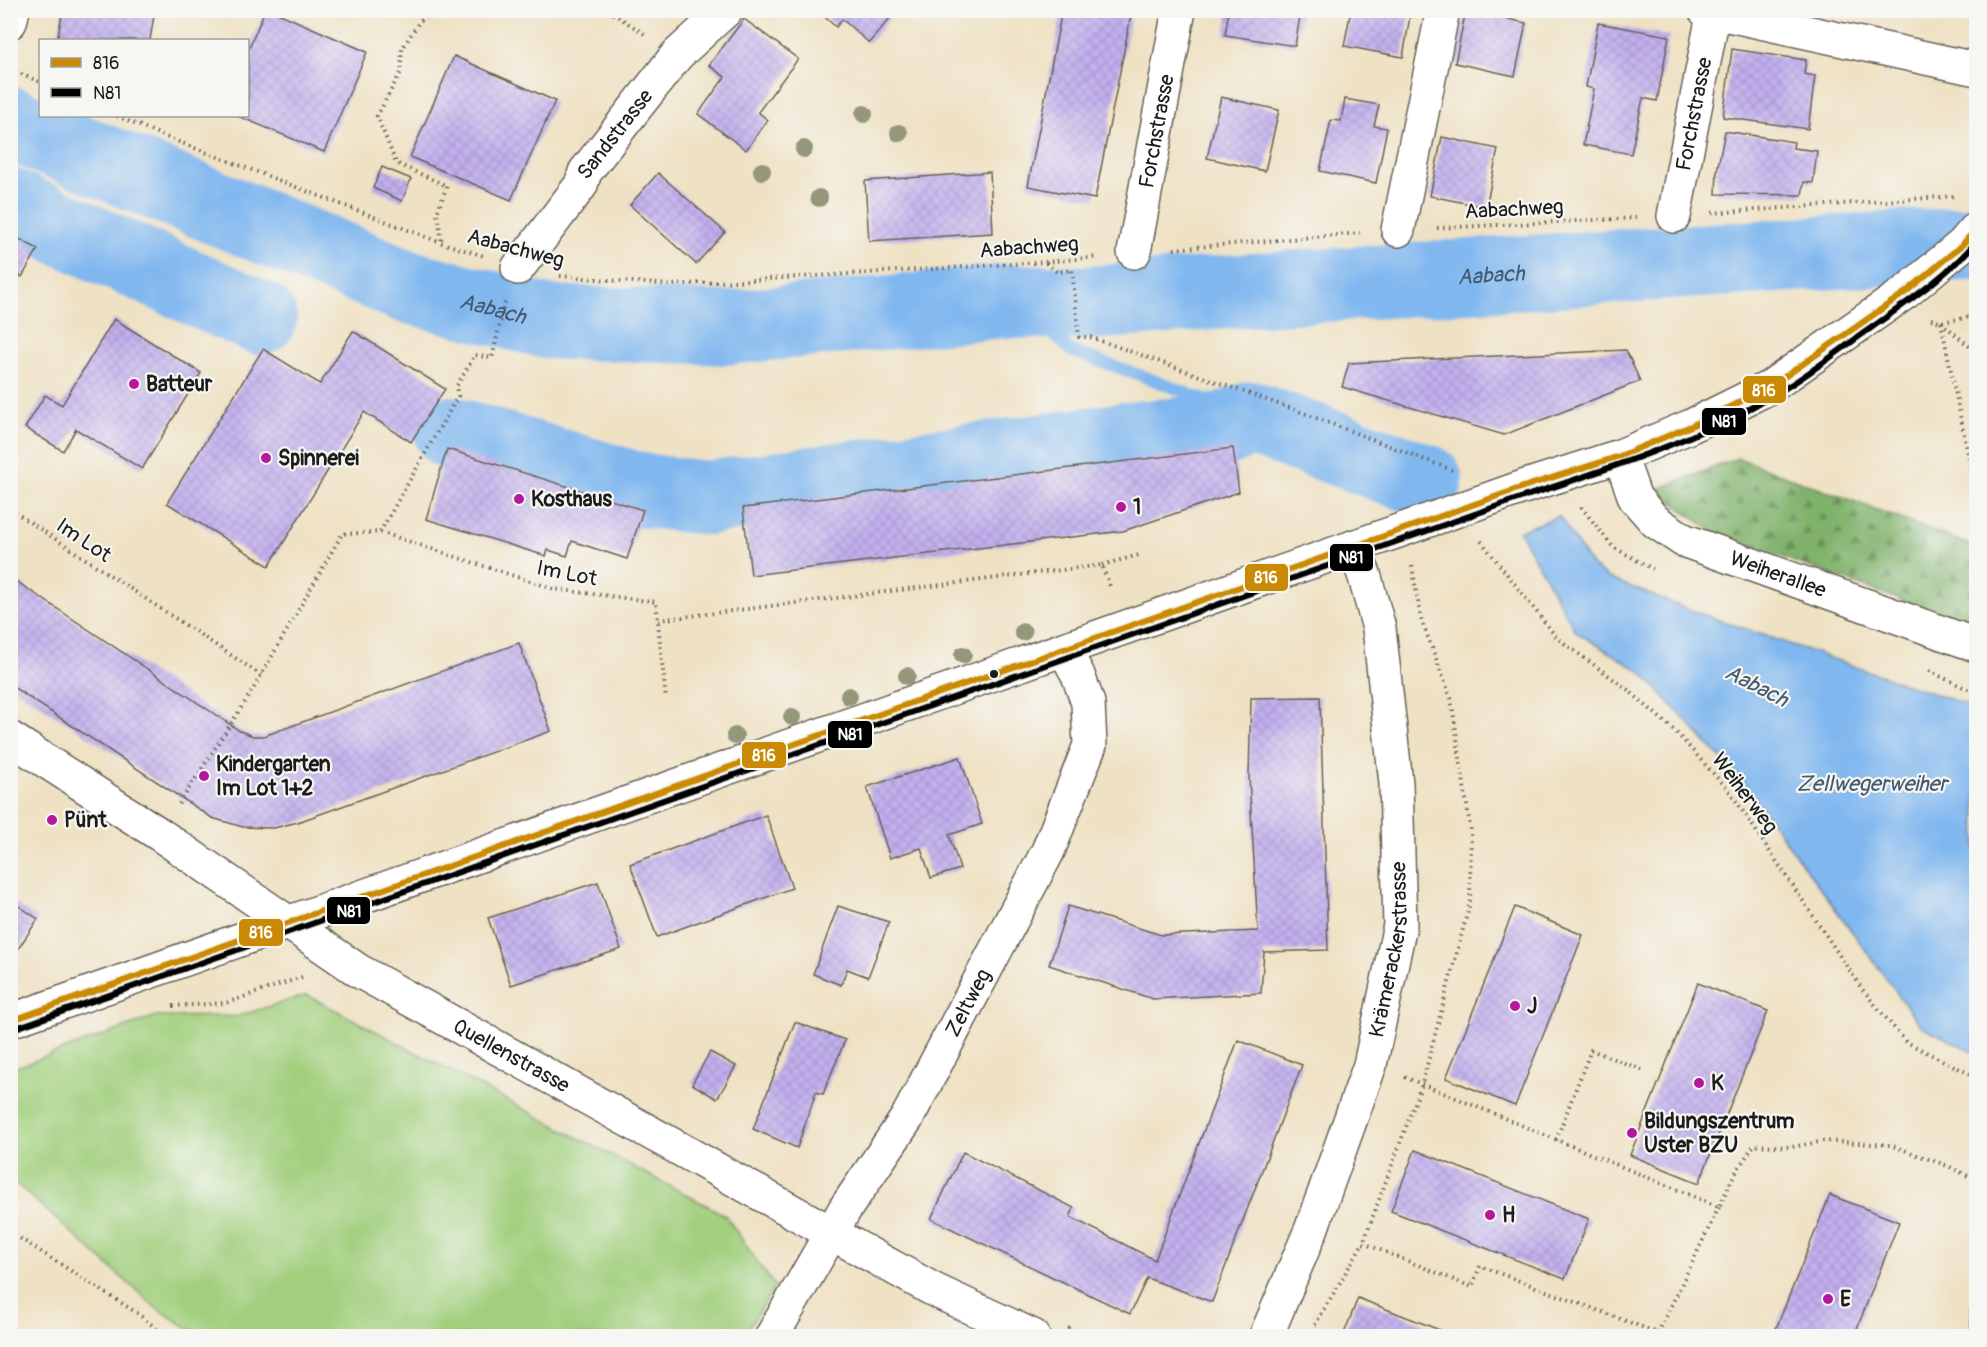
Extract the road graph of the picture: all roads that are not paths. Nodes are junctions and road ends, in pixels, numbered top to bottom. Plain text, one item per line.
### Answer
1 (13, 10) edge
2 (726, 10) edge
3 (1179, 10) edge
4 (1443, 10) edge
5 (1711, 11) edge
6 (10, 22) edge
7 (1977, 69) edge
8 (1674, 216) road end
9 (1398, 230) road end
10 (1977, 230) edge
11 (1134, 252) road end
12 (518, 268) road end
13 (1620, 456) junction
14 (1353, 547) junction
15 (1977, 645) edge
16 (1064, 648) junction
17 (10, 738) edge
18 (290, 923) junction
19 (10, 1021) edge
20 (832, 1232) junction
21 (772, 1336) edge
22 (1034, 1336) edge
23 (1266, 1336) edge

1 - 6 street
2 - 12 street, Sandstrasse
3 - 11 street, Forchstrasse
4 - 9 street
5 - 7 street, Forchstrasse
5 - 8 street, Forchstrasse
10 - 13 street
13 - 14 street
13 - 15 street, Weiherallee
14 - 16 street
14 - 23 street, Krämerackerstrasse
16 - 18 street
16 - 20 street, Zeltweg
17 - 18 street, Quellenstrasse
18 - 19 street
18 - 20 street, Quellenstrasse
20 - 21 street, Zeltweg
20 - 22 street, Quellenstrasse

